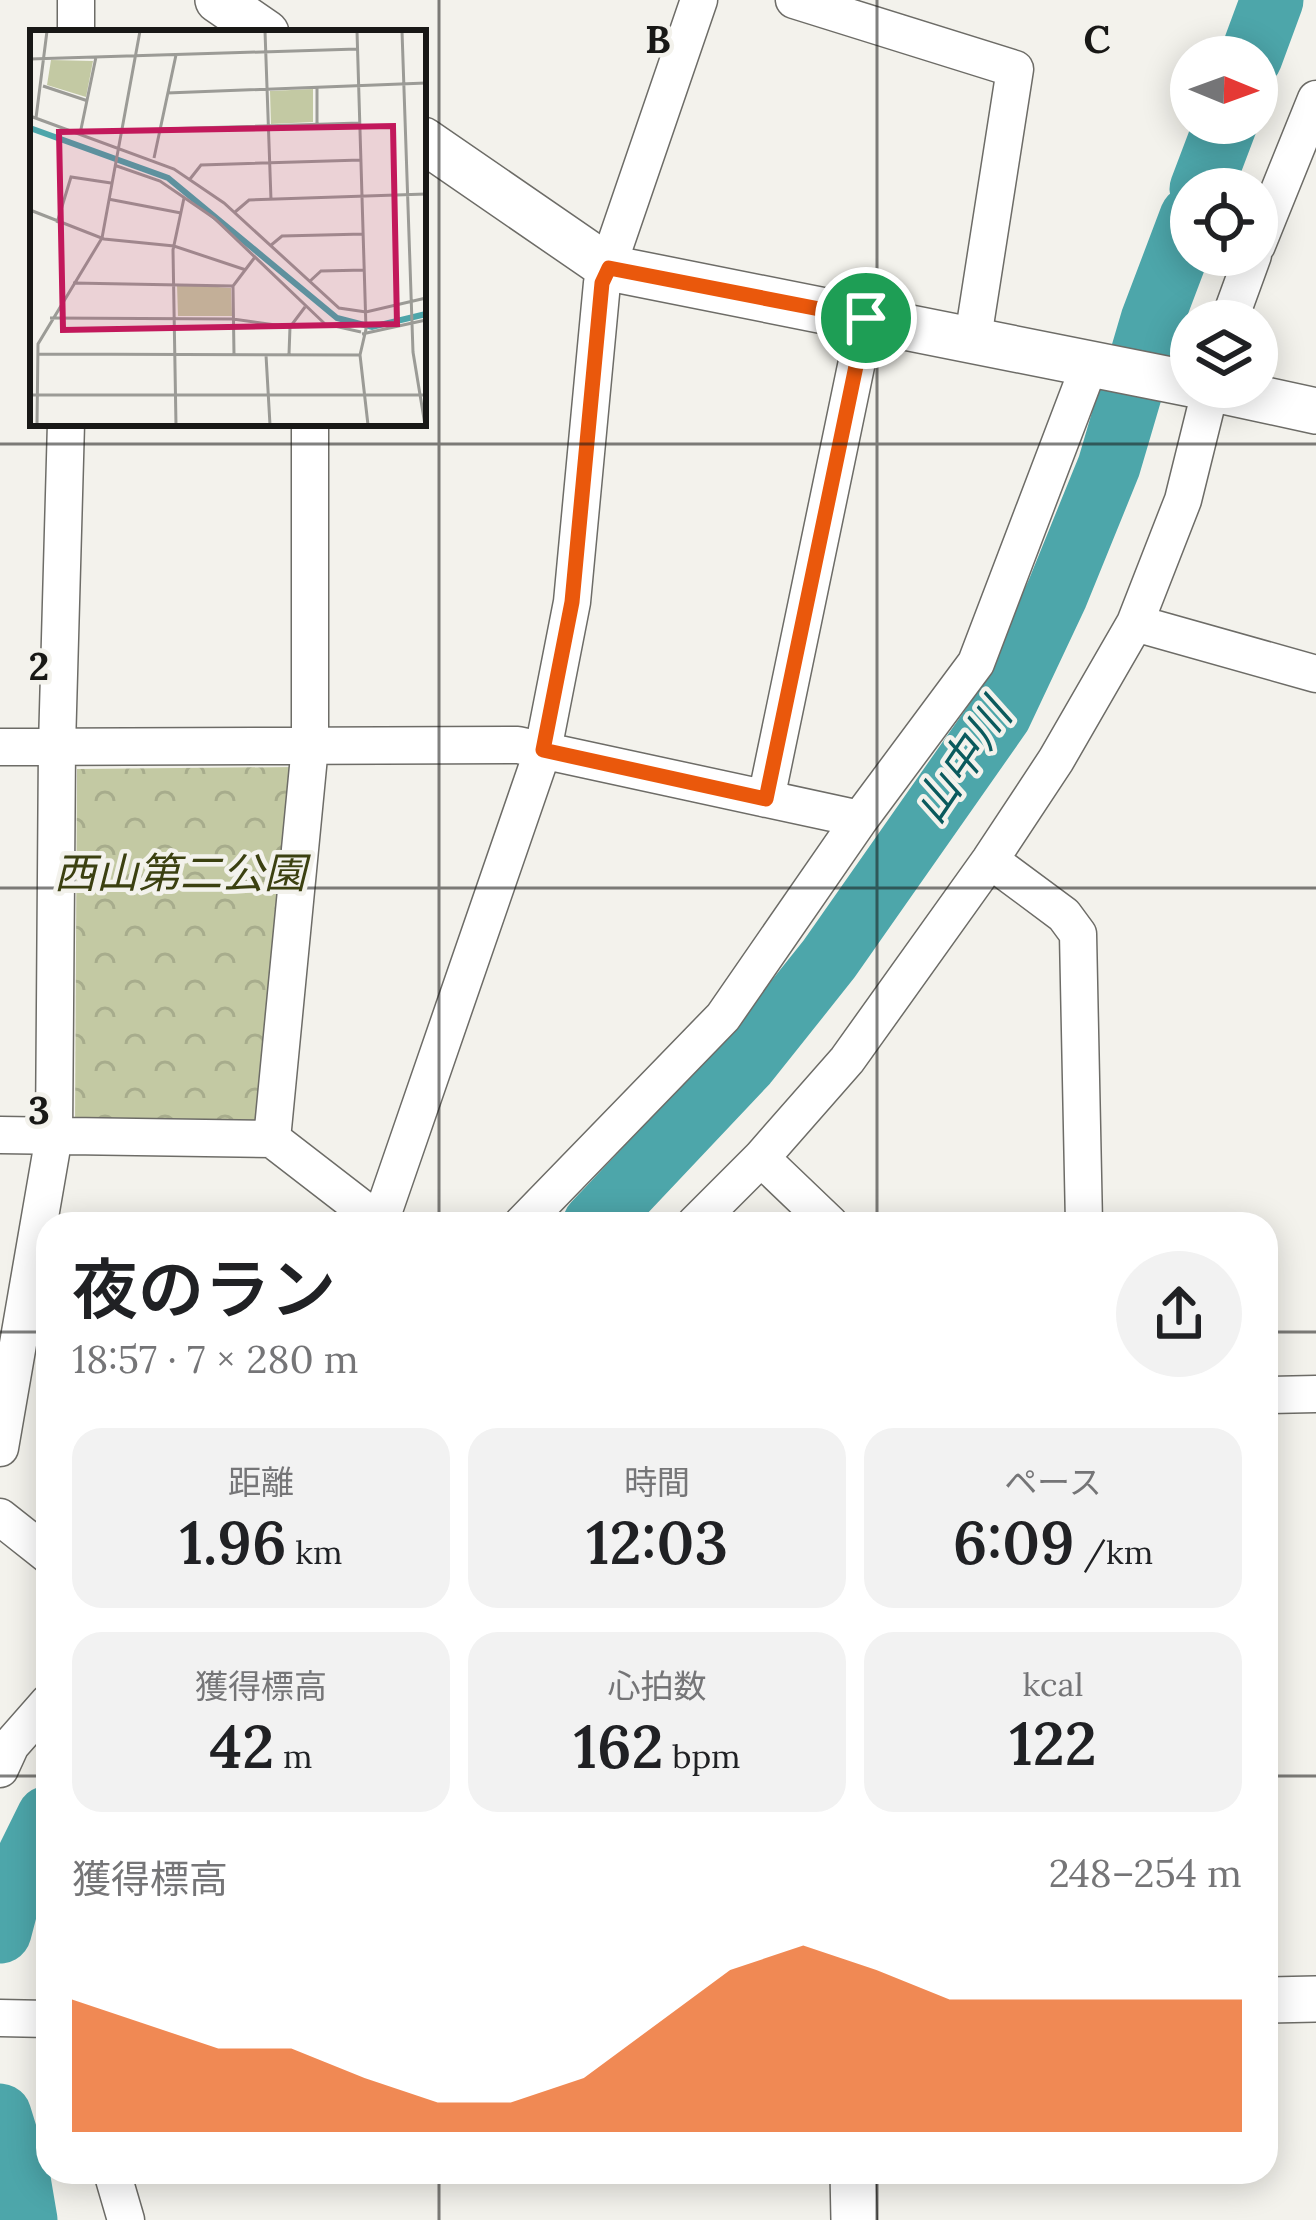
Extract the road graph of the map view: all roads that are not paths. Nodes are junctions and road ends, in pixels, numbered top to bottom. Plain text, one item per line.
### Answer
1 (218, 0) edge
2 (699, 0) edge
3 (794, 0) edge
4 (262, 30) edge
5 (1316, 99) edge
6 (1308, 141) edge
7 (426, 142) edge
8 (1278, 202) edge
9 (609, 268) junction
10 (866, 318) junction
11 (973, 338) junction
12 (1097, 363) junction
13 (1170, 379) edge
14 (1278, 403) edge
15 (1205, 408) edge
16 (1316, 411) edge
17 (65, 426) edge
18 (310, 426) edge
19 (1135, 623) junction
20 (1316, 674) edge
21 (57, 746) junction
22 (310, 746) junction
23 (0, 747) edge
24 (543, 750) junction
25 (766, 799) junction
26 (860, 819) junction
27 (990, 860) junction
28 (0, 1135) edge
29 (55, 1136) junction
30 (272, 1139) junction
31 (760, 1158) junction
32 (42, 1212) edge
33 (367, 1212) edge
34 (385, 1212) edge
35 (534, 1212) edge
36 (706, 1212) edge
37 (817, 1212) edge
38 (1084, 1212) edge
39 (36, 1244) edge
40 (1316, 1394) edge
41 (1278, 1395) edge
42 (0, 1448) edge
43 (0, 1516) edge
44 (36, 1545) edge
45 (36, 1717) edge
46 (0, 1769) edge
47 (1316, 1999) edge
48 (1278, 2000) edge
49 (0, 2018) edge
50 (36, 2019) edge
51 (116, 2184) edge
52 (853, 2184) edge
53 (126, 2220) edge
54 (854, 2220) edge

1 - 4 street
2 - 9 street
3 - 11 street
5 - 6 street
6 - 8 street
7 - 9 street
9 - 10 street
9 - 24 street
10 - 11 street
10 - 25 street
11 - 12 street
12 - 13 street
12 - 26 street
14 - 16 street
15 - 19 street
17 - 21 street
18 - 22 street
19 - 20 street
19 - 27 street
21 - 22 street
21 - 23 street
21 - 29 street
22 - 24 street
22 - 30 street
24 - 25 street
24 - 34 street
25 - 26 street
26 - 35 street
27 - 31 street
27 - 38 street
28 - 29 street
29 - 30 street
29 - 32 street
30 - 33 street
31 - 36 street
31 - 37 street
39 - 42 street
40 - 41 street
43 - 44 street
45 - 46 street
47 - 48 street
49 - 50 street
51 - 53 street
52 - 54 street

